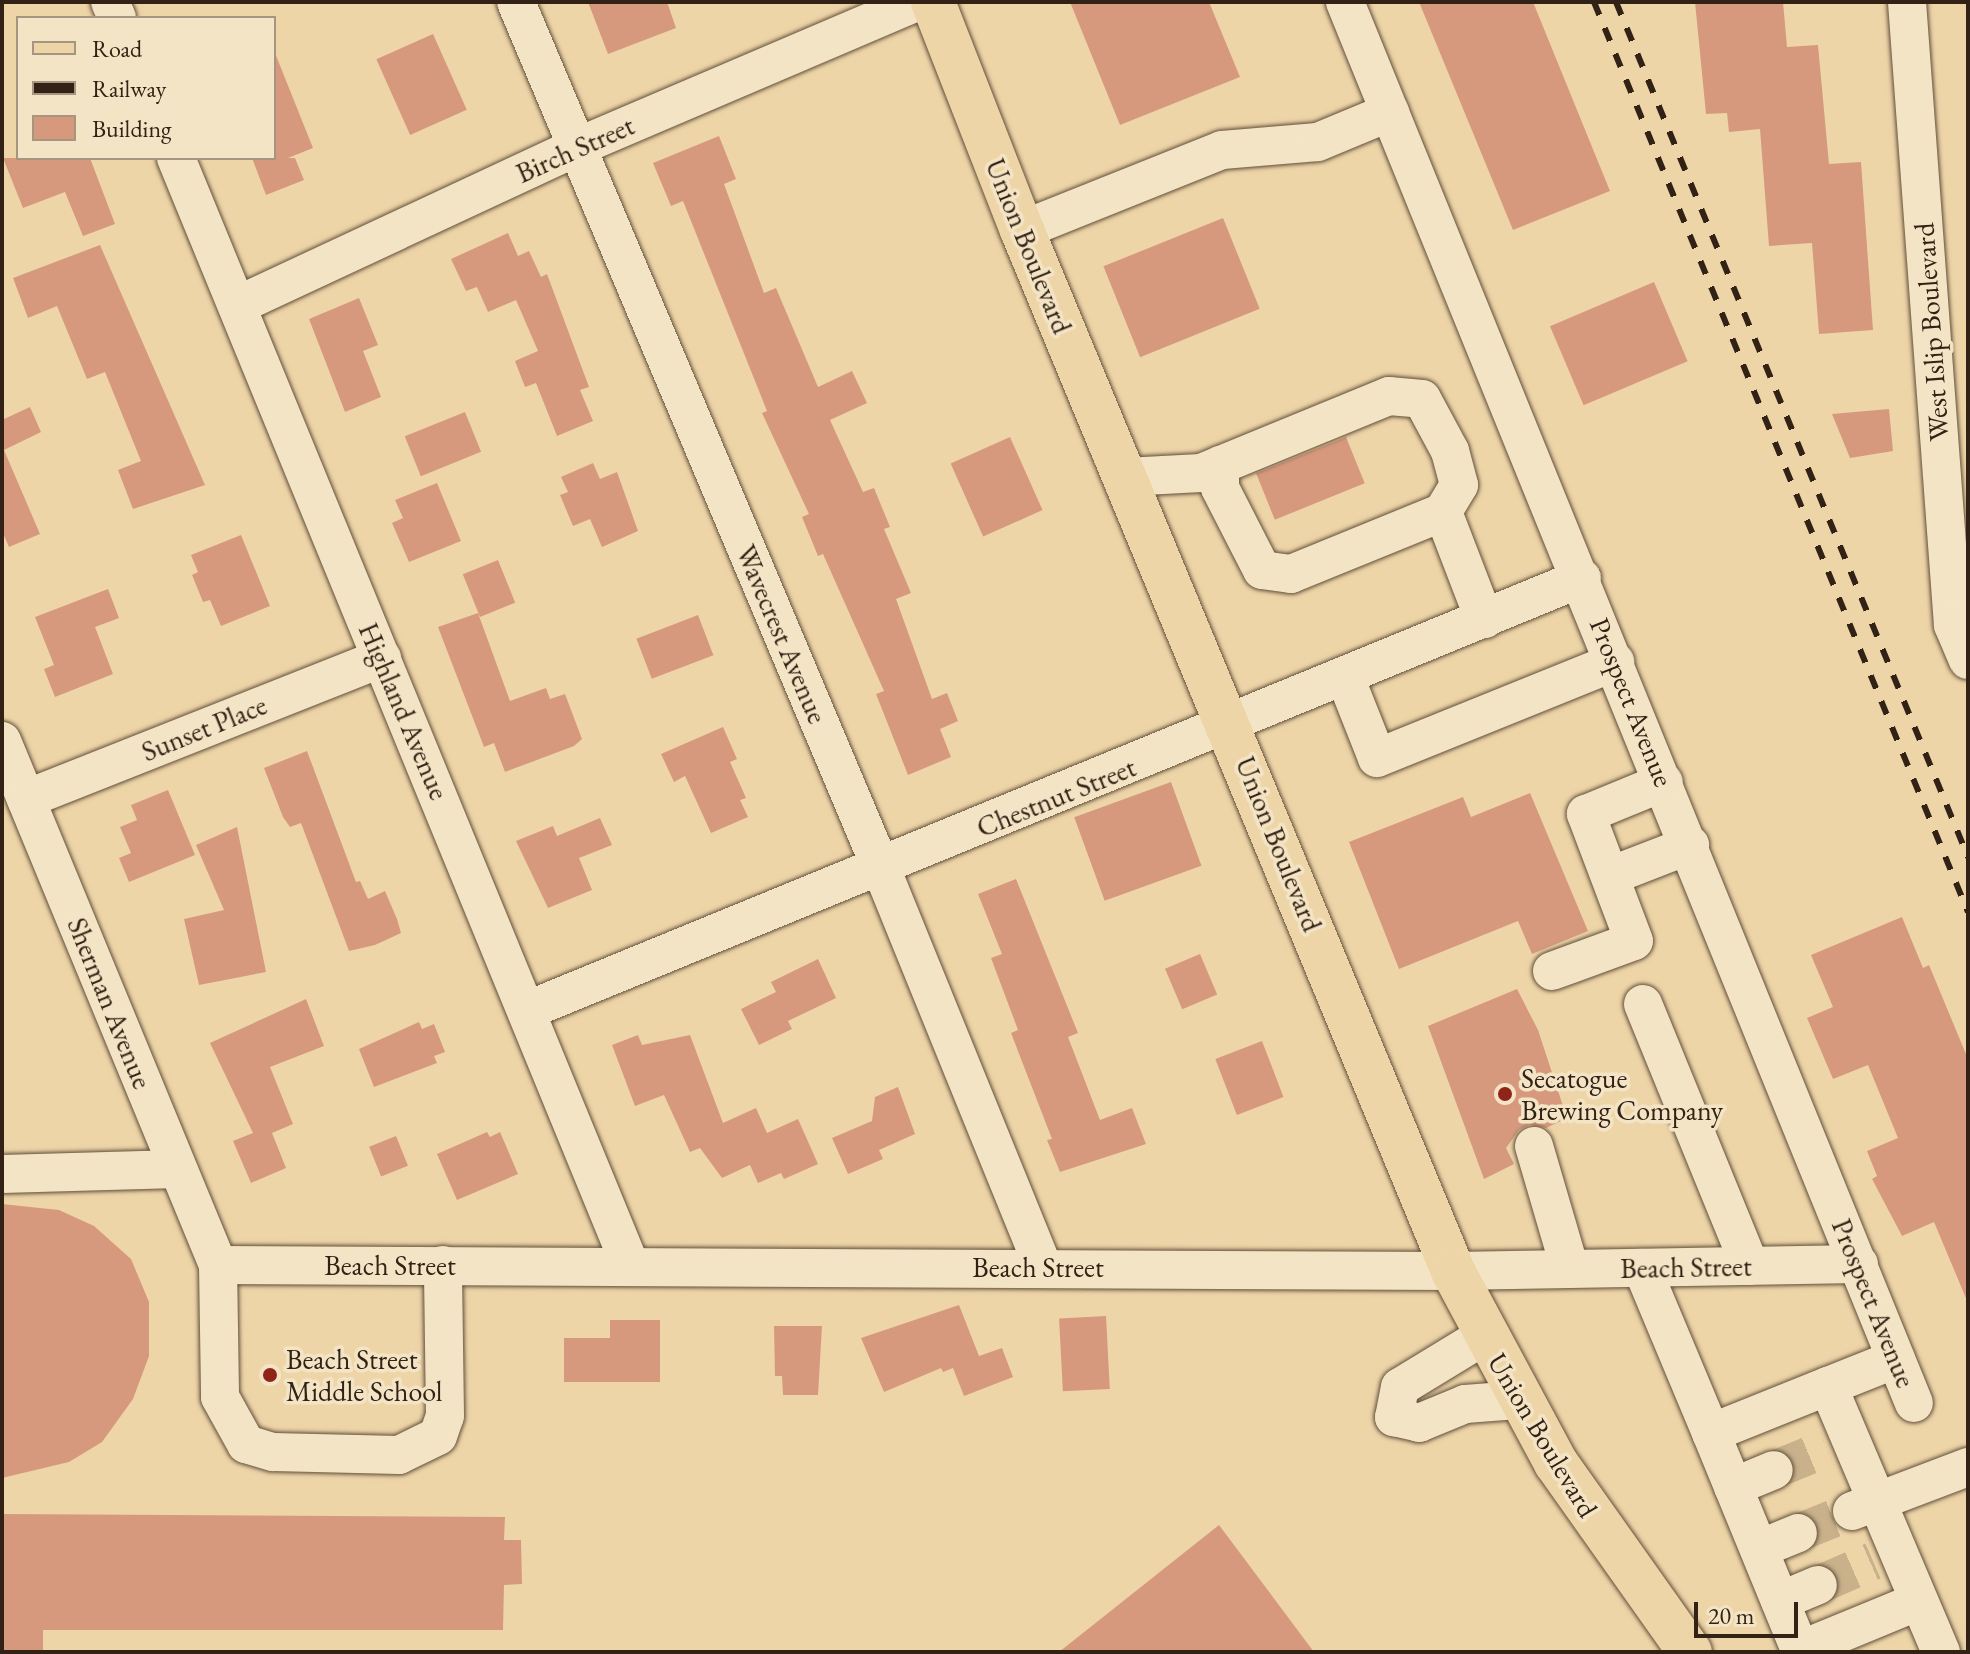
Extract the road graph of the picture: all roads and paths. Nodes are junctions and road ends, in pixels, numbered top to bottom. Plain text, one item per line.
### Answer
1 (516, 2) edge
2 (917, 2) edge
3 (933, 2) edge
4 (1345, 2) edge
5 (1907, 2) edge
6 (1390, 112) junction
7 (577, 147) junction
8 (177, 160) edge
9 (1022, 230) junction
10 (238, 305) junction
11 (1220, 465) junction
12 (1125, 477) junction
13 (1443, 512) junction
14 (1582, 578) junction
15 (1484, 619) junction
16 (382, 658) junction
17 (1968, 660) edge
18 (1615, 662) junction
19 (1345, 677) junction
20 (1231, 725) junction
21 (2, 741) edge
22 (1664, 782) junction
23 (26, 799) junction
24 (1690, 845) junction
25 (881, 868) junction
26 (1610, 876) junction
27 (1552, 971) dead end
28 (1643, 1004) dead end
29 (528, 1010) junction
30 (1534, 1146) dead end
31 (178, 1169) junction
32 (2, 1174) edge
33 (1859, 1264) junction
34 (218, 1265) junction
35 (443, 1265) junction
36 (630, 1265) junction
37 (1750, 1266) junction
38 (1043, 1267) junction
39 (1642, 1268) junction
40 (1570, 1269) junction
41 (1453, 1271) junction
42 (1484, 1336) junction
43 (1896, 1359) junction
44 (1828, 1386) junction
45 (1518, 1400) junction
46 (1914, 1403) dead end
47 (1711, 1433) junction
48 (1968, 1467) edge
49 (1774, 1470) tunnel mouth
50 (1733, 1487) junction
51 (1865, 1507) junction
52 (1798, 1533) tunnel mouth
53 (1759, 1549) junction
54 (1818, 1585) tunnel mouth
55 (1780, 1601) junction
56 (1919, 1601) junction
57 (1690, 1652) edge
58 (1941, 1652) edge

1 - 7 street, Wavecrest Avenue
2 - 7 street, Birch Street
3 - 9 main road, Union Boulevard
4 - 6 street, Prospect Avenue
5 - 17 street, West Islip Boulevard
6 - 9 street
6 - 14 street, Prospect Avenue
7 - 10 street, Birch Street
7 - 25 street, Wavecrest Avenue
8 - 10 street, Highland Avenue
9 - 12 main road, Union Boulevard
10 - 16 street, Highland Avenue
11 - 12 street
11 - 13 street
11 - 13 street
12 - 20 main road, Union Boulevard
13 - 15 street
14 - 15 street, Chestnut Street
14 - 18 street, Prospect Avenue
15 - 19 street, Chestnut Street
16 - 23 street, Sunset Place
16 - 29 street, Highland Avenue
18 - 19 street
18 - 22 street, Prospect Avenue
19 - 20 street, Chestnut Street
20 - 25 street, Chestnut Street
20 - 41 main road, Union Boulevard
21 - 23 street, Sherman Avenue
22 - 24 street, Prospect Avenue
22 - 26 street
23 - 31 street, Sherman Avenue
24 - 26 street
24 - 33 street, Prospect Avenue
25 - 29 street, Chestnut Street
25 - 38 street, Wavecrest Avenue
26 - 27 street
28 - 37 street
29 - 36 street, Highland Avenue
30 - 40 street
31 - 32 street
31 - 34 street, Sherman Avenue
33 - 37 street, Beach Street
33 - 43 street, Prospect Avenue
34 - 35 street, Beach Street
34 - 35 street
35 - 36 street, Beach Street
36 - 38 street, Beach Street
37 - 39 street, Beach Street
38 - 41 street, Beach Street
39 - 40 street, Beach Street
39 - 47 street
40 - 41 street, Beach Street
41 - 42 main road, Union Boulevard
42 - 45 main road, Union Boulevard
42 - 45 street
43 - 44 street
43 - 46 street, Prospect Avenue
44 - 47 street
44 - 51 street
45 - 57 main road, Union Boulevard
47 - 50 street
48 - 51 street
49 - 50 street
50 - 53 street
51 - 56 street
52 - 53 street
53 - 55 street
54 - 55 street
55 - 56 street
56 - 58 street

